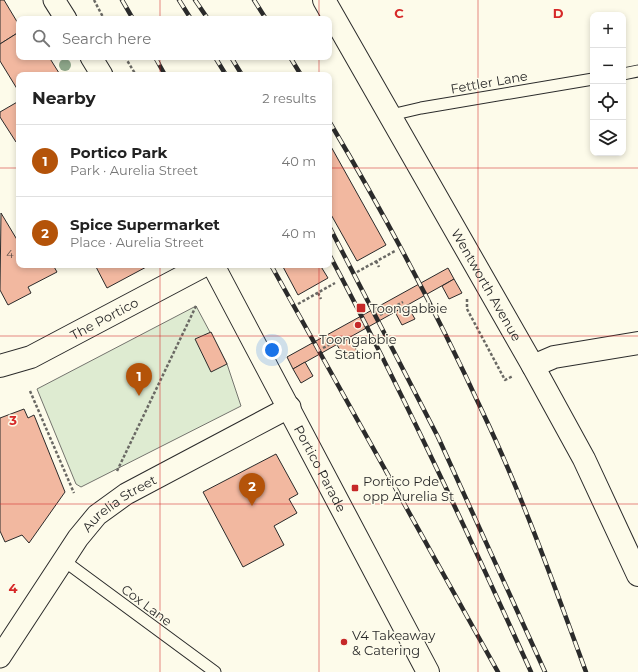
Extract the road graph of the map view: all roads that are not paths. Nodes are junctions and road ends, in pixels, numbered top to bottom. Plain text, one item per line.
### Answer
1 (54, 0) edge
2 (324, 0) edge
3 (64, 16) edge
4 (93, 60) edge
5 (638, 71) edge
6 (100, 72) edge
7 (626, 73) edge
8 (590, 80) edge
9 (391, 115) junction
10 (199, 268) edge
11 (215, 268) edge
12 (638, 343) edge
13 (0, 366) edge
14 (533, 366) junction
15 (290, 407) junction
16 (63, 560) junction
17 (638, 575) edge
18 (0, 657) edge
19 (215, 672) edge
20 (428, 672) edge

1 - 3 street
2 - 9 main road, Wentworth Avenue
4 - 6 street
5 - 7 lane
8 - 9 lane, Fettler Lane
9 - 14 main road, Wentworth Avenue
10 - 13 main road, The Portico
11 - 15 main road, Portico Parade
12 - 14 main road
14 - 17 main road, Wentworth Avenue
15 - 16 street, Aurelia Street
15 - 20 main road, Portico Parade
16 - 18 street, Aurelia Street
16 - 19 lane, Cox Lane

